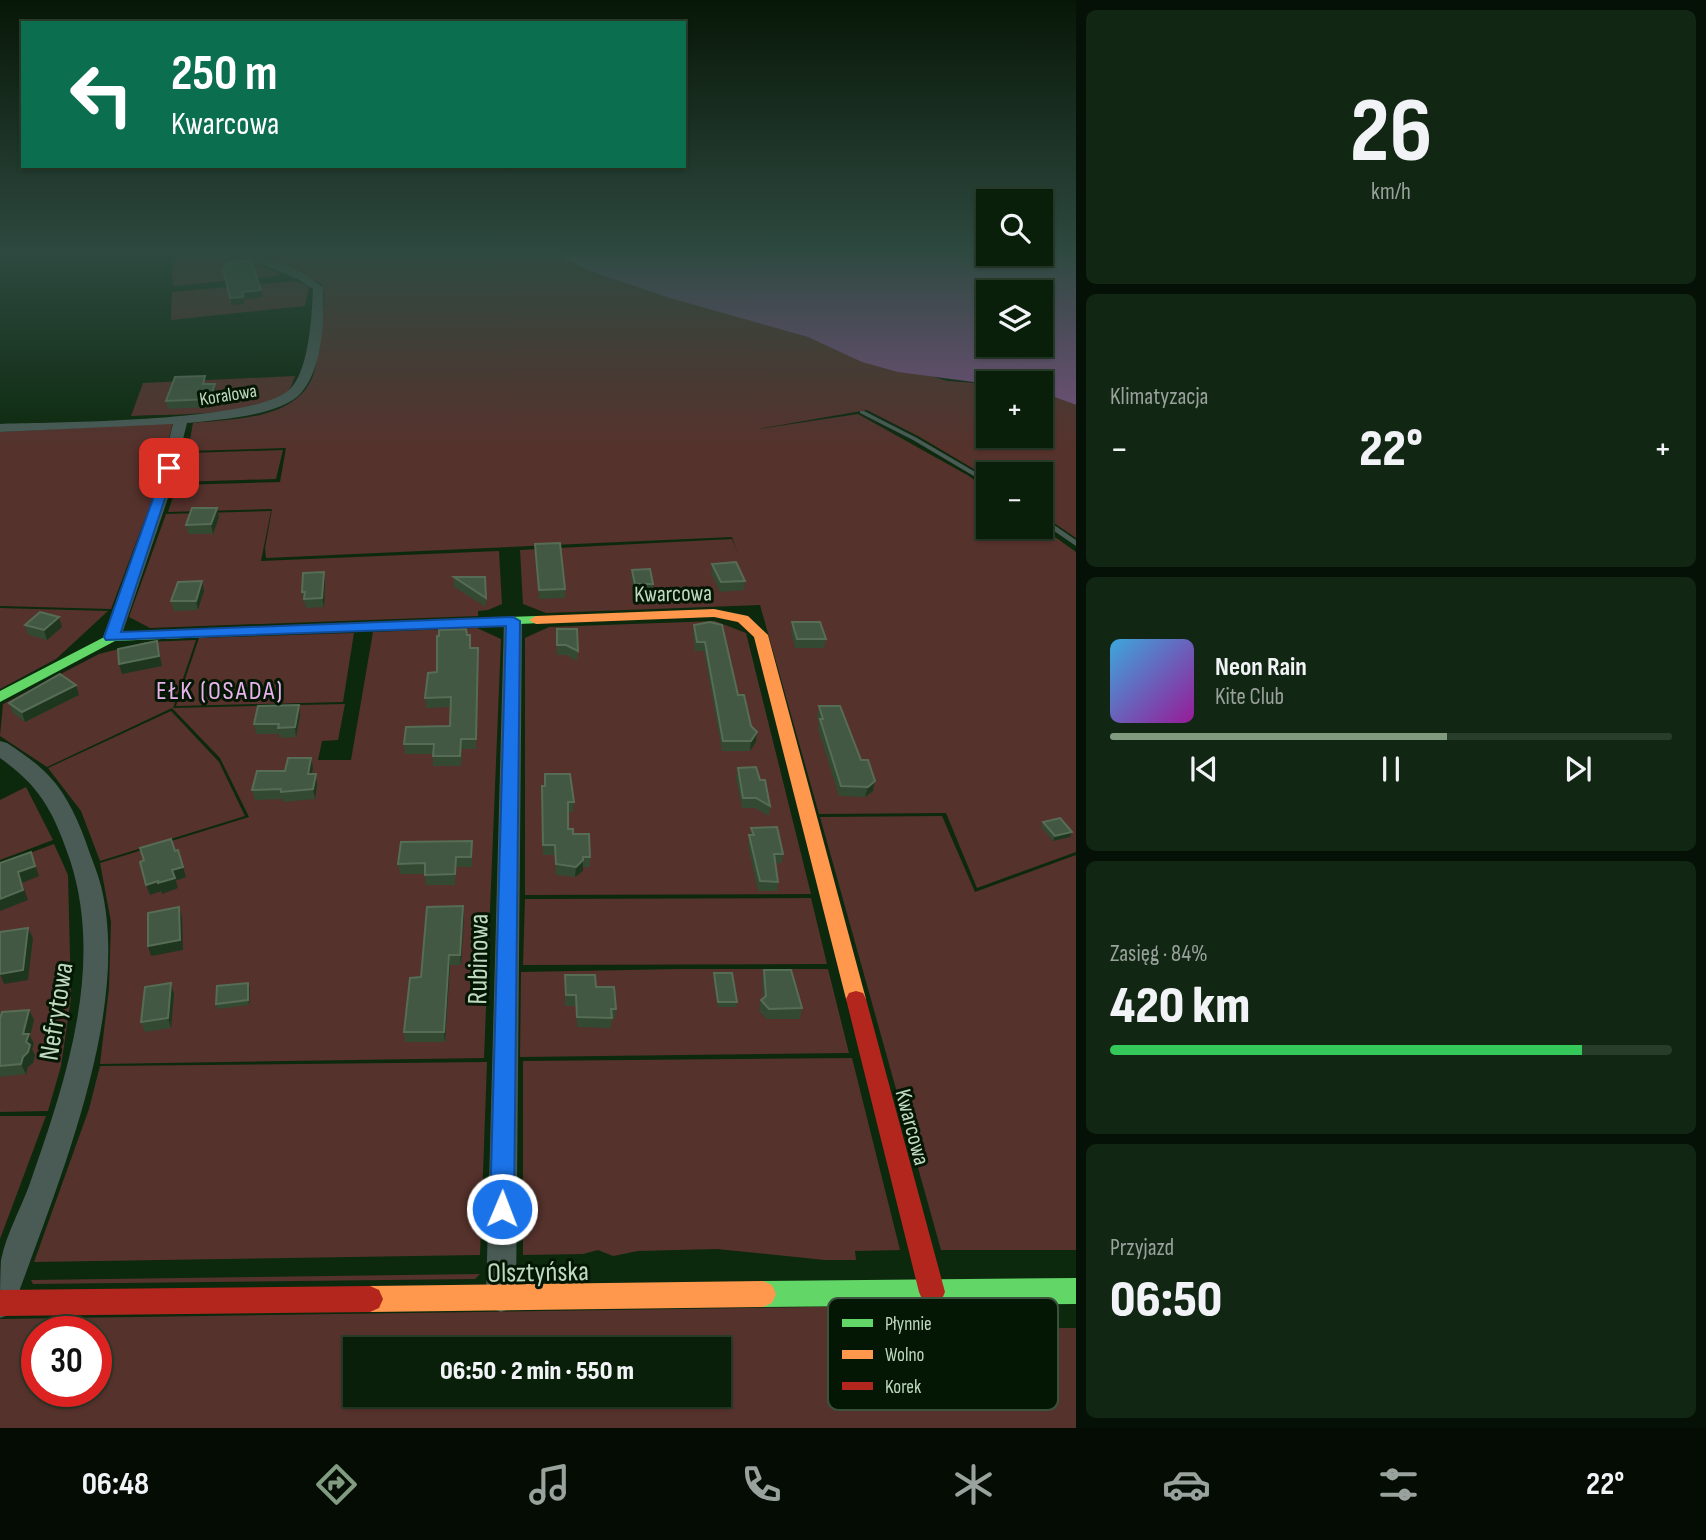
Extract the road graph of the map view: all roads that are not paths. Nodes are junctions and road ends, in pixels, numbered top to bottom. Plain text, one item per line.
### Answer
1 (317, 317) edge
2 (862, 412) dead end
3 (181, 419) junction
4 (0, 428) edge
5 (976, 475) edge
6 (1053, 527) edge
7 (1076, 544) edge
8 (513, 621) junction
9 (112, 637) junction
10 (0, 698) edge
11 (0, 748) edge
12 (1076, 1291) edge
13 (932, 1292) junction
14 (501, 1297) junction
15 (0, 1303) edge

1 - 3 street, Koralowa
2 - 5 lane
3 - 4 street, Koralowa
3 - 9 street
6 - 7 lane
8 - 9 street, Kwarcowa
8 - 13 street, Kwarcowa
8 - 14 street, Rubinowa
9 - 10 street, Kwarcowa
11 - 15 street, Nefrytowa
12 - 13 street, Olsztyńska
13 - 14 street, Olsztyńska
14 - 15 street, Olsztyńska

